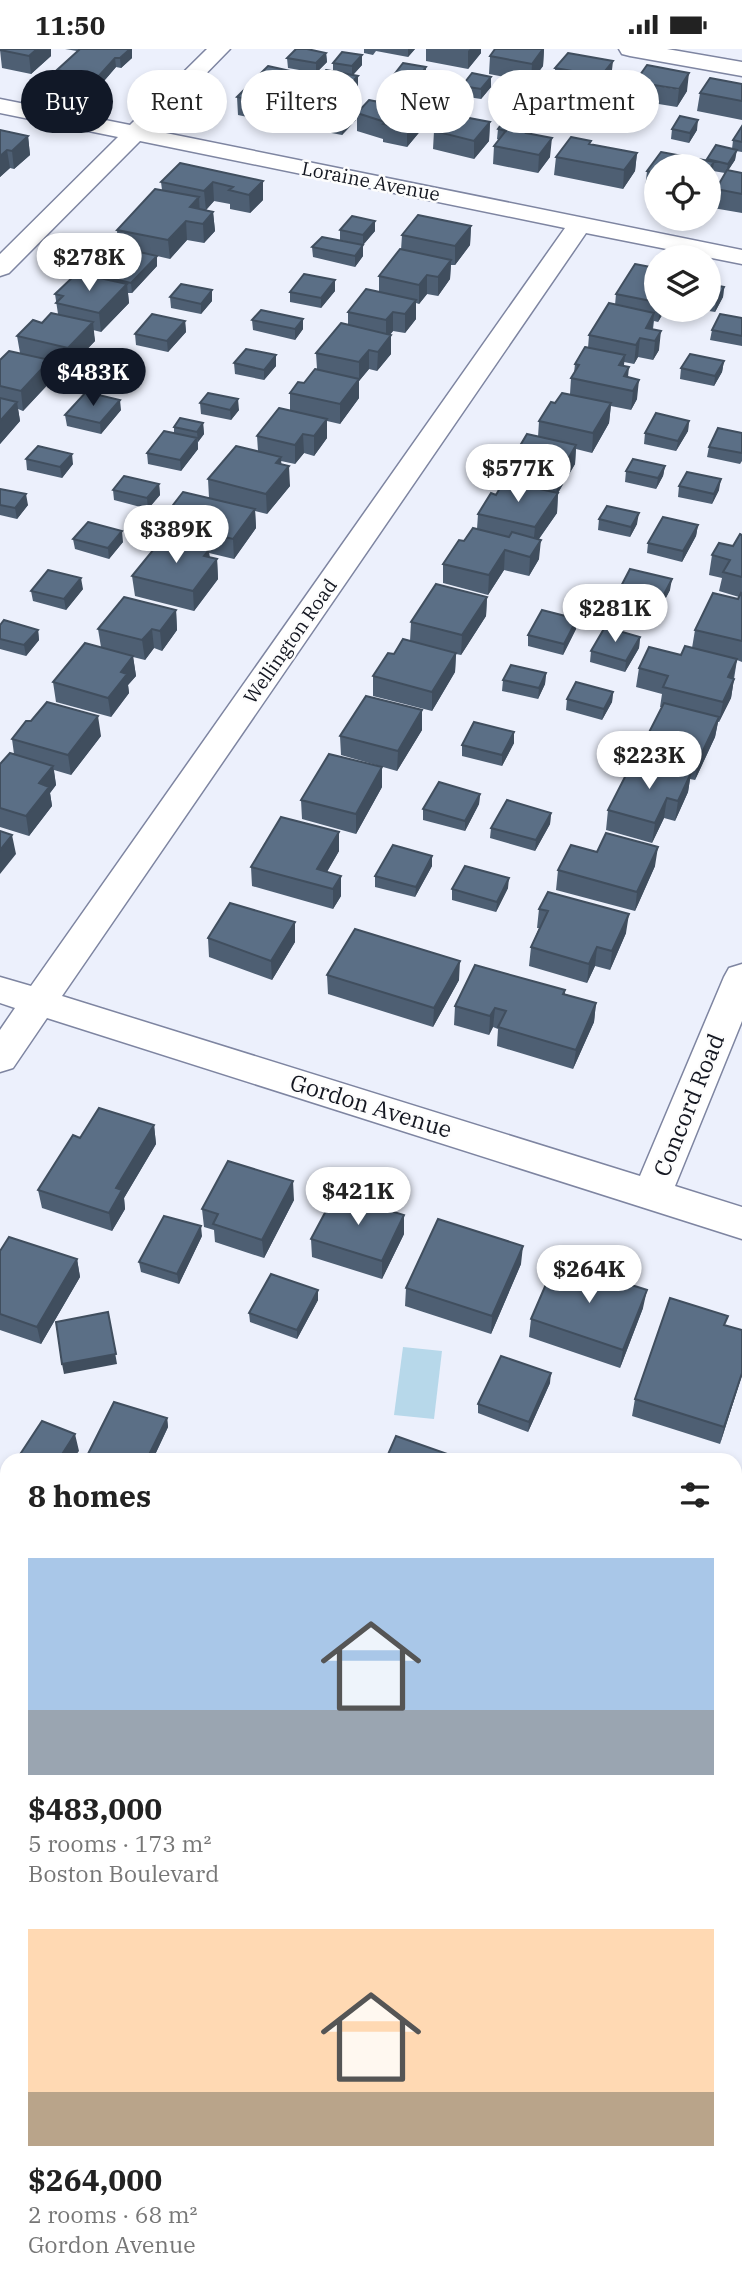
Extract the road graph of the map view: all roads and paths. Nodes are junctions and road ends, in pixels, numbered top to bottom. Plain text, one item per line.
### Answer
1 (219, 49) edge
2 (631, 49) edge
3 (742, 69) edge
4 (0, 106) edge
5 (135, 134) junction
6 (580, 224) junction
7 (742, 257) edge
8 (0, 268) edge
9 (742, 977) edge
10 (0, 990) edge
11 (39, 1002) junction
12 (0, 1058) edge
13 (652, 1194) junction
14 (742, 1223) edge

1 - 5 street
2 - 3 street
4 - 5 street, Loraine Avenue
5 - 6 street, Loraine Avenue
5 - 8 street
6 - 7 street, Loraine Avenue
6 - 11 street, Wellington Road
9 - 13 street, Concord Road
10 - 11 street, Gordon Avenue
11 - 12 street, Wellington Road
11 - 13 street, Gordon Avenue
13 - 14 street, Gordon Avenue

